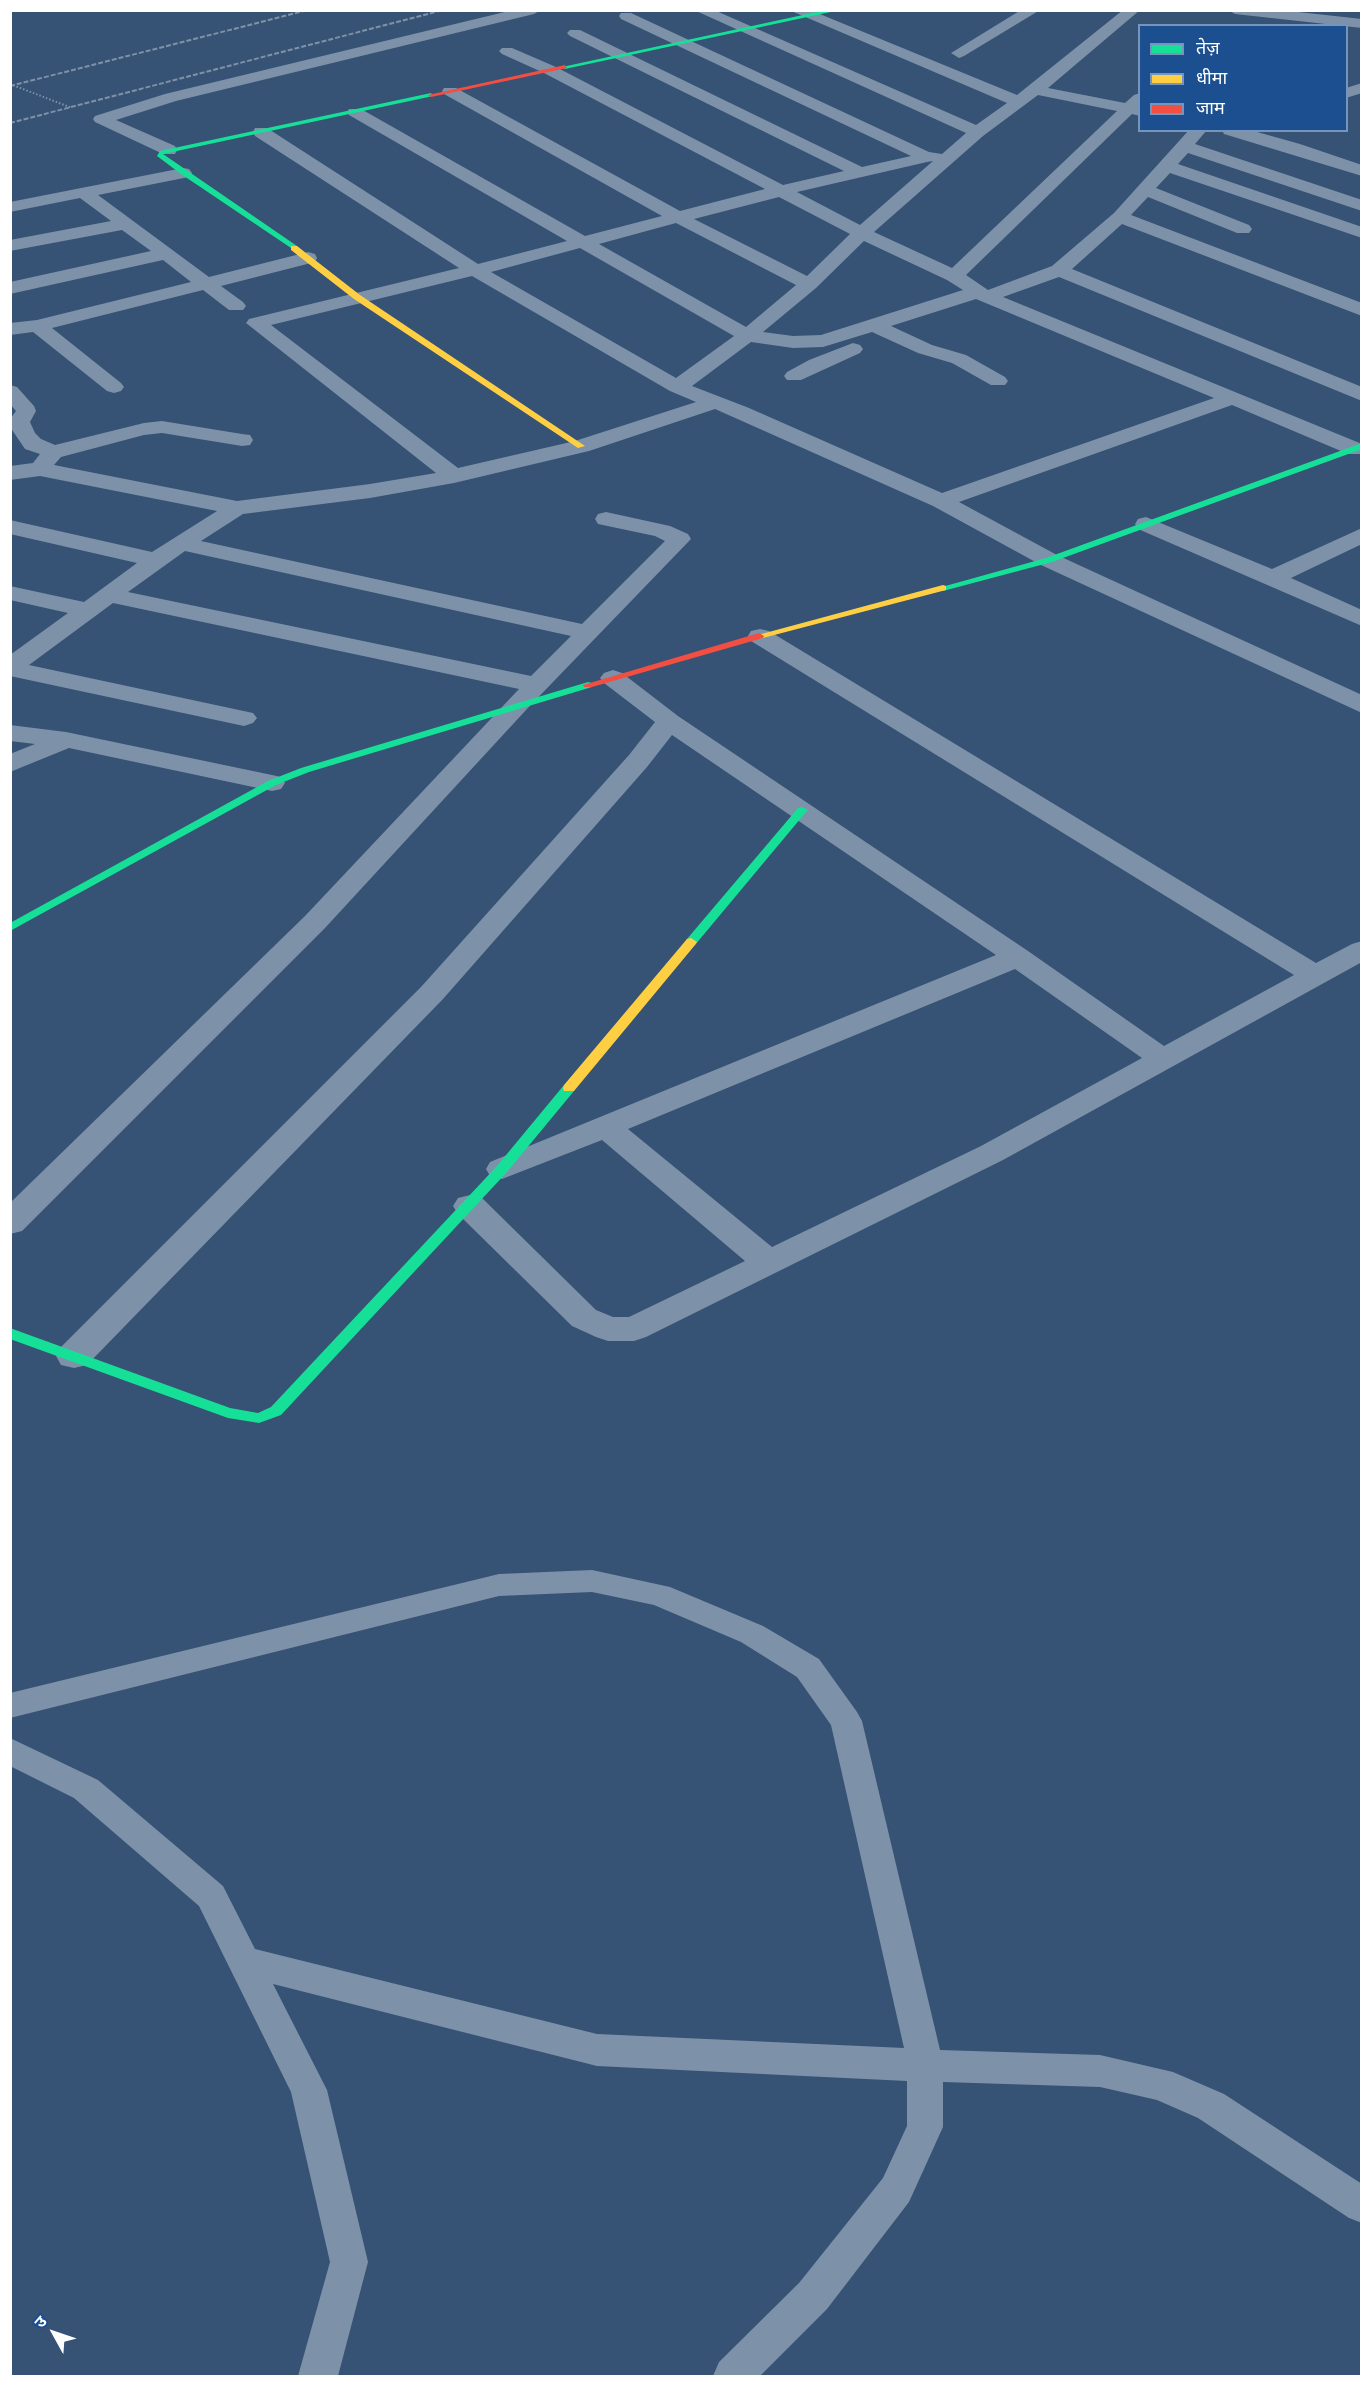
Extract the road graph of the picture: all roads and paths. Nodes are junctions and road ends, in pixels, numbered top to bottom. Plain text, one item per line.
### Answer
1 (534, 10) edge
2 (701, 10) edge
3 (837, 10) edge
4 (1033, 10) edge
5 (1133, 10) edge
6 (801, 13) edge
7 (1231, 13) edge
8 (1295, 14) edge
9 (626, 16) dead end
10 (1355, 25) edge
11 (745, 29) junction
12 (575, 33) dead end
13 (683, 42) junction
14 (507, 51) dead end
15 (620, 56) junction
16 (979, 62) dead end
17 (550, 70) junction
18 (1019, 78) dead end
19 (10, 84) edge
20 (1037, 89) junction
21 (450, 92) junction
22 (1019, 102) junction
23 (1136, 106) edge
24 (355, 112) junction
25 (101, 119) junction
26 (261, 132) junction
27 (977, 132) junction
28 (1197, 132) edge
29 (1241, 132) edge
30 (1184, 146) junction
31 (169, 150) junction
32 (954, 153) junction
33 (927, 157) junction
34 (1167, 166) junction
35 (1362, 171) edge
36 (183, 172) junction
37 (859, 172) junction
38 (1145, 190) junction
39 (780, 191) junction
40 (83, 192) junction
41 (1362, 206) edge
42 (10, 207) edge
43 (677, 217) junction
44 (1119, 217) junction
45 (125, 224) junction
46 (1242, 229) dead end
47 (862, 233) junction
48 (1362, 233) edge
49 (583, 242) junction
50 (10, 246) edge
51 (165, 254) junction
52 (308, 258) junction
53 (475, 270) junction
54 (1059, 270) junction
55 (954, 276) junction
56 (204, 284) junction
57 (809, 284) junction
58 (10, 288) edge
59 (982, 294) junction
60 (357, 297) junction
61 (236, 306) dead end
62 (1362, 310) edge
63 (874, 325) junction
64 (37, 326) junction
65 (10, 329) edge
66 (747, 336) junction
67 (898, 336) junction
68 (794, 376) dead end
69 (998, 381) dead end
70 (114, 387) dead end
71 (677, 387) junction
72 (10, 391) edge
73 (1362, 395) edge
74 (1233, 398) junction
75 (713, 403) junction
76 (18, 413) edge
77 (242, 440) dead end
78 (581, 446) junction
79 (1360, 455) edge
80 (1330, 459) joint
81 (47, 461) junction
82 (10, 473) edge
83 (453, 476) junction
84 (941, 501) junction
85 (237, 508) junction
86 (606, 519) dead end
87 (1146, 524) junction
88 (10, 527) edge
89 (1362, 535) edge
90 (184, 544) junction
91 (156, 560) junction
92 (1049, 560) junction
93 (1272, 578) junction
94 (10, 593) edge
95 (110, 595) junction
96 (88, 610) junction
97 (1362, 619) edge
98 (588, 633) junction
99 (760, 636) junction
100 (10, 667) edge
101 (613, 678) junction
102 (527, 695) junction
103 (1362, 705) edge
104 (244, 718) dead end
105 (669, 721) junction
106 (10, 733) edge
107 (66, 740) junction
108 (10, 764) edge
109 (272, 783) junction
110 (802, 810) junction
111 (10, 928) edge
112 (1362, 950) edge
113 (1018, 957) junction
114 (1314, 975) junction
115 (1163, 1059) junction
116 (605, 1126) junction
117 (502, 1169) junction
118 (470, 1206) junction
119 (10, 1223) edge
120 (769, 1263) junction
121 (10, 1333) edge
122 (74, 1356) junction
123 (10, 1706) edge
124 (10, 1750) edge
125 (244, 1961) junction
126 (925, 2064) junction
127 (1362, 2205) edge
128 (318, 2376) edge
129 (733, 2376) edge

1 - 25 street
2 - 11 street
3 - 6 street
4 - 16 street
5 - 20 street
6 - 11 street
6 - 22 street
7 - 8 street
8 - 10 street
9 - 13 street
11 - 13 street
11 - 27 street
12 - 15 street
13 - 15 street
13 - 33 street
14 - 17 street
15 - 17 street
15 - 37 street
17 - 21 street
17 - 39 street
18 - 20 street
19 - 25 path
20 - 22 street
20 - 23 street
21 - 24 street
21 - 43 street
22 - 27 street
23 - 55 street
24 - 26 street
24 - 49 street
25 - 31 street
26 - 31 street
26 - 53 street
27 - 32 street
28 - 30 street
29 - 35 street
30 - 34 street
30 - 41 street
31 - 36 street
32 - 33 street
32 - 47 street
33 - 37 street
34 - 38 street
34 - 48 street
36 - 40 street
36 - 52 street
37 - 39 street
38 - 44 street
38 - 46 street
39 - 43 street
39 - 47 street
40 - 42 street
40 - 45 street
43 - 49 street
43 - 57 street
44 - 54 street
44 - 62 street
45 - 50 street
45 - 51 street
47 - 55 street
47 - 57 street
49 - 53 street
49 - 66 street
51 - 56 street
51 - 58 street
52 - 56 street
52 - 60 street
53 - 60 street
53 - 71 street
54 - 59 street
54 - 73 street
55 - 59 street
56 - 61 street
56 - 64 street
57 - 66 street
59 - 63 street
59 - 74 street
60 - 78 street
60 - 83 street
63 - 66 street
63 - 67 street
64 - 65 street
64 - 70 street
66 - 71 street
67 - 68 street
67 - 69 street
71 - 75 street
72 - 76 street
74 - 79 street
74 - 84 street
75 - 78 street
75 - 84 street
76 - 81 street
77 - 81 street
78 - 83 street
79 - 80 street
80 - 87 street
81 - 82 street
81 - 85 street
83 - 85 street
84 - 92 street
85 - 90 street
86 - 98 street
87 - 92 street
87 - 93 street
88 - 91 street
89 - 93 street
90 - 91 street
90 - 98 street
91 - 95 street
92 - 99 street
92 - 103 street
93 - 97 street
94 - 96 street
95 - 96 street
95 - 102 street
96 - 100 street
98 - 102 street
99 - 101 street
99 - 114 street
100 - 104 street
101 - 102 street
101 - 105 street
102 - 109 street
102 - 119 street
105 - 110 street
105 - 122 street
106 - 107 street
107 - 108 street
107 - 109 street
109 - 111 street
110 - 113 street
110 - 117 street
112 - 114 street
113 - 115 street
113 - 116 street
114 - 115 street
115 - 120 street
116 - 117 street
116 - 120 street
117 - 118 street
118 - 120 street
118 - 122 street
121 - 122 street
123 - 126 lane
124 - 125 lane
125 - 126 lane
125 - 128 lane
126 - 127 lane
126 - 129 lane

